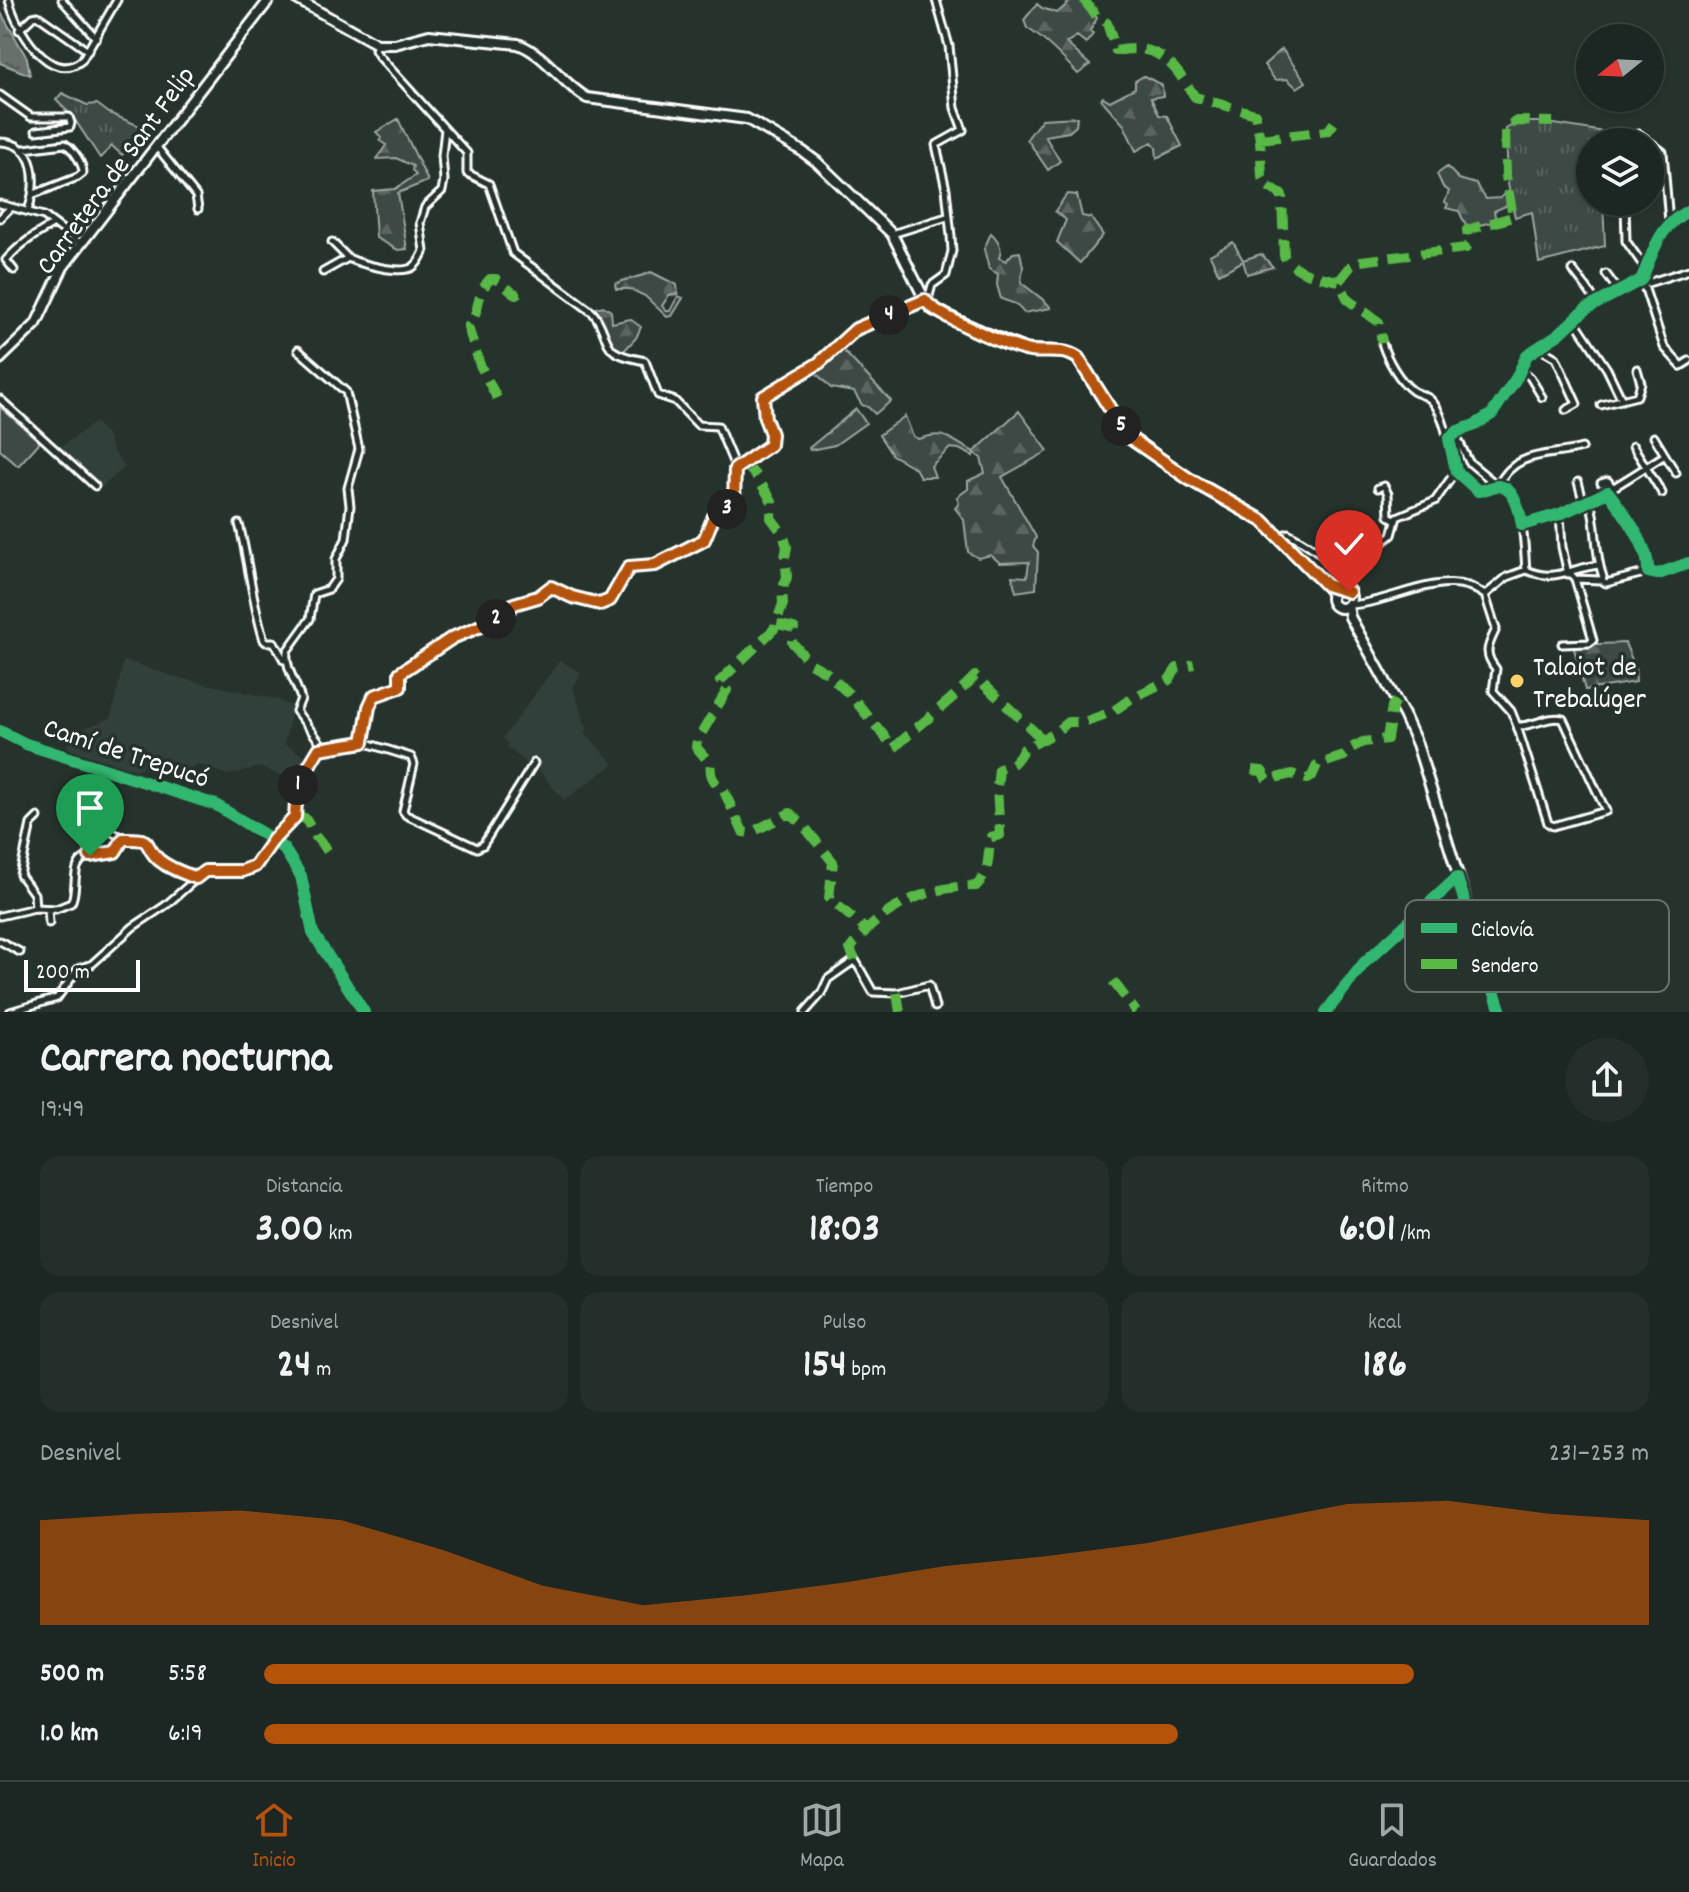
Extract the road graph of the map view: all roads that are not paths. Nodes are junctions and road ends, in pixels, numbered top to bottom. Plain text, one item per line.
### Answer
1 (9, 0) edge
2 (62, 0) edge
3 (117, 0) edge
4 (269, 0) edge
5 (298, 0) edge
6 (936, 0) edge
7 (19, 30) junction
8 (96, 38) junction
9 (377, 44) junction
10 (88, 51) junction
11 (42, 54) junction
12 (40, 65) dead end
13 (1, 98) edge
14 (445, 129) junction
15 (36, 131) dead end
16 (0, 142) edge
17 (156, 146) junction
18 (24, 149) junction
19 (1664, 164) edge
20 (34, 194) junction
21 (0, 204) edge
22 (11, 207) junction
23 (198, 209) dead end
24 (1689, 210) edge
25 (28, 211) junction
26 (1625, 216) edge
27 (947, 217) junction
28 (0, 218) edge
29 (1669, 222) junction
30 (54, 224) junction
31 (892, 234) junction
32 (332, 242) dead end
33 (80, 243) junction
34 (348, 258) junction
35 (1645, 268) junction
36 (14, 270) dead end
37 (1573, 270) dead end
38 (1689, 270) edge
39 (323, 272) dead end
40 (1606, 274) dead end
41 (1642, 281) junction
42 (1620, 293) junction
43 (926, 302) junction
44 (1596, 304) junction
45 (1575, 321) junction
46 (1382, 343) dead end
47 (1539, 348) junction
48 (298, 350) dead end
49 (1, 358) edge
50 (1689, 361) edge
51 (1637, 369) dead end
52 (1521, 370) junction
53 (1542, 397) dead end
54 (0, 399) edge
55 (1622, 400) junction
56 (1601, 405) dead end
57 (1566, 410) dead end
58 (1455, 433) junction
59 (1654, 437) dead end
60 (1449, 439) junction
61 (1633, 446) dead end
62 (1582, 448) dead end
63 (1665, 455) junction
64 (739, 465) junction
65 (1646, 467) junction
66 (1456, 471) junction
67 (1676, 473) dead end
68 (1578, 482) dead end
69 (1601, 483) dead end
70 (95, 486) dead end
71 (1498, 486) junction
72 (1378, 488) dead end
73 (1610, 490) junction
74 (1662, 493) dead end
75 (1587, 503) junction
76 (1560, 514) junction
77 (1396, 520) junction
78 (239, 524) dead end
79 (1522, 525) junction
80 (1281, 536) junction
81 (1599, 565) junction
82 (1526, 570) junction
83 (1571, 575) junction
84 (1343, 578) junction
85 (1601, 580) junction
86 (1485, 595) junction
87 (1346, 599) junction
88 (1562, 644) dead end
89 (286, 663) junction
90 (1517, 726) junction
91 (0, 731) edge
92 (363, 742) junction
93 (323, 746) junction
94 (534, 763) dead end
95 (94, 808) dead end
96 (38, 817) dead end
97 (98, 822) junction
98 (79, 833) dead end
99 (123, 839) junction
100 (273, 840) junction
101 (196, 878) junction
102 (1457, 878) junction
103 (1433, 900) edge
104 (1464, 900) edge
105 (35, 908) junction
106 (48, 909) junction
107 (0, 916) edge
108 (49, 923) dead end
109 (1405, 926) edge
110 (0, 941) edge
111 (20, 952) dead end
112 (1494, 992) edge
113 (935, 1007) dead end
114 (10, 1012) edge
115 (364, 1012) edge
116 (805, 1012) edge
117 (1326, 1012) edge
118 (1501, 1012) edge

1 - 7 street
2 - 8 street
3 - 8 street
4 - 17 main road, Carretera de Sant Felip
5 - 9 main road
6 - 27 street
7 - 10 street
7 - 11 street
8 - 10 street
9 - 14 street
9 - 31 main road
10 - 11 street
11 - 12 street
13 - 15 street
14 - 34 street
14 - 64 street
16 - 18 street
17 - 23 street
17 - 33 main road, Carretera de Sant Felip
18 - 20 street
18 - 20 street
19 - 29 street
20 - 25 street
21 - 22 street
22 - 25 street
22 - 28 street
24 - 29 street
25 - 30 street
26 - 35 street
27 - 31 street
27 - 43 street
29 - 35 street
30 - 33 street
30 - 36 street
31 - 43 main road
32 - 34 street
33 - 49 main road, Carretera de Sant Felip
34 - 39 street
35 - 41 street
37 - 44 street
38 - 41 street
40 - 42 street
41 - 42 street
41 - 50 street
42 - 44 street
43 - 64 street
43 - 80 main road
44 - 45 street
45 - 47 street
45 - 55 street
46 - 60 street
47 - 52 street
47 - 57 street
48 - 89 street
51 - 55 street
52 - 53 street
52 - 58 street
54 - 70 street
55 - 56 street
58 - 60 street
58 - 71 street
59 - 63 street
60 - 66 street
61 - 65 street
62 - 71 street
63 - 65 street
63 - 67 street
64 - 92 street
65 - 73 street
65 - 74 street
66 - 71 street
66 - 77 street
68 - 75 street
69 - 73 street
71 - 79 street
72 - 77 street
73 - 75 street
73 - 85 street
75 - 76 street
75 - 81 street
76 - 79 street
76 - 83 street
77 - 84 street
78 - 89 street
79 - 82 street
80 - 84 street
80 - 87 main road
81 - 83 street
81 - 85 street
82 - 83 street
82 - 86 street
83 - 85 street
83 - 88 street
84 - 87 street
86 - 87 street
86 - 90 street
87 - 102 main road
89 - 93 street
90 - 90 street
91 - 100 street, Camí de Trepucó
92 - 93 street
92 - 94 street
93 - 100 street
95 - 97 street
96 - 105 street
97 - 98 street
97 - 99 street
99 - 101 street
99 - 106 street
100 - 101 street
100 - 115 street, Camí de Trepucó
101 - 114 street
102 - 103 street
102 - 104 main road
105 - 106 street
105 - 107 street
106 - 108 street
109 - 117 street
110 - 111 street
112 - 118 main road
113 - 116 street

